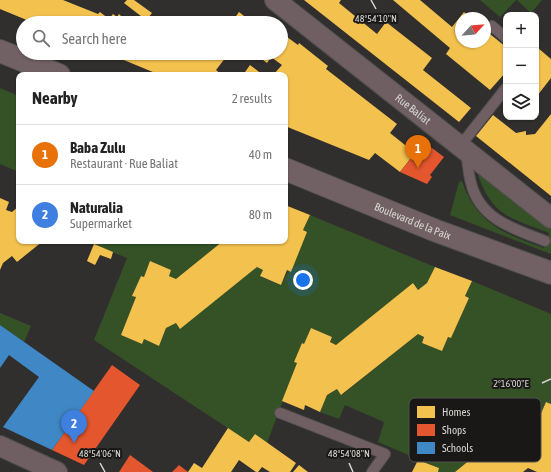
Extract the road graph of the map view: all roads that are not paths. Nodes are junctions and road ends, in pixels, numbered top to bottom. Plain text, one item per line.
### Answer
1 (275, 0) edge
2 (492, 26) dead end
3 (503, 35) edge
4 (0, 51) edge
5 (16, 58) edge
6 (22, 60) edge
7 (51, 72) edge
8 (503, 92) edge
9 (463, 148) junction
10 (288, 170) edge
11 (551, 218) edge
12 (545, 241) dead end
13 (548, 273) edge
14 (280, 413) dead end
15 (0, 446) edge
16 (57, 472) edge
17 (372, 472) edge

1 - 9 street, Rue Baliat
2 - 3 lane
4 - 5 street
6 - 7 street
8 - 9 lane
9 - 11 street, Rue Baliat
9 - 12 lane
10 - 13 street, Boulevard de la Paix
14 - 17 lane
15 - 16 street

